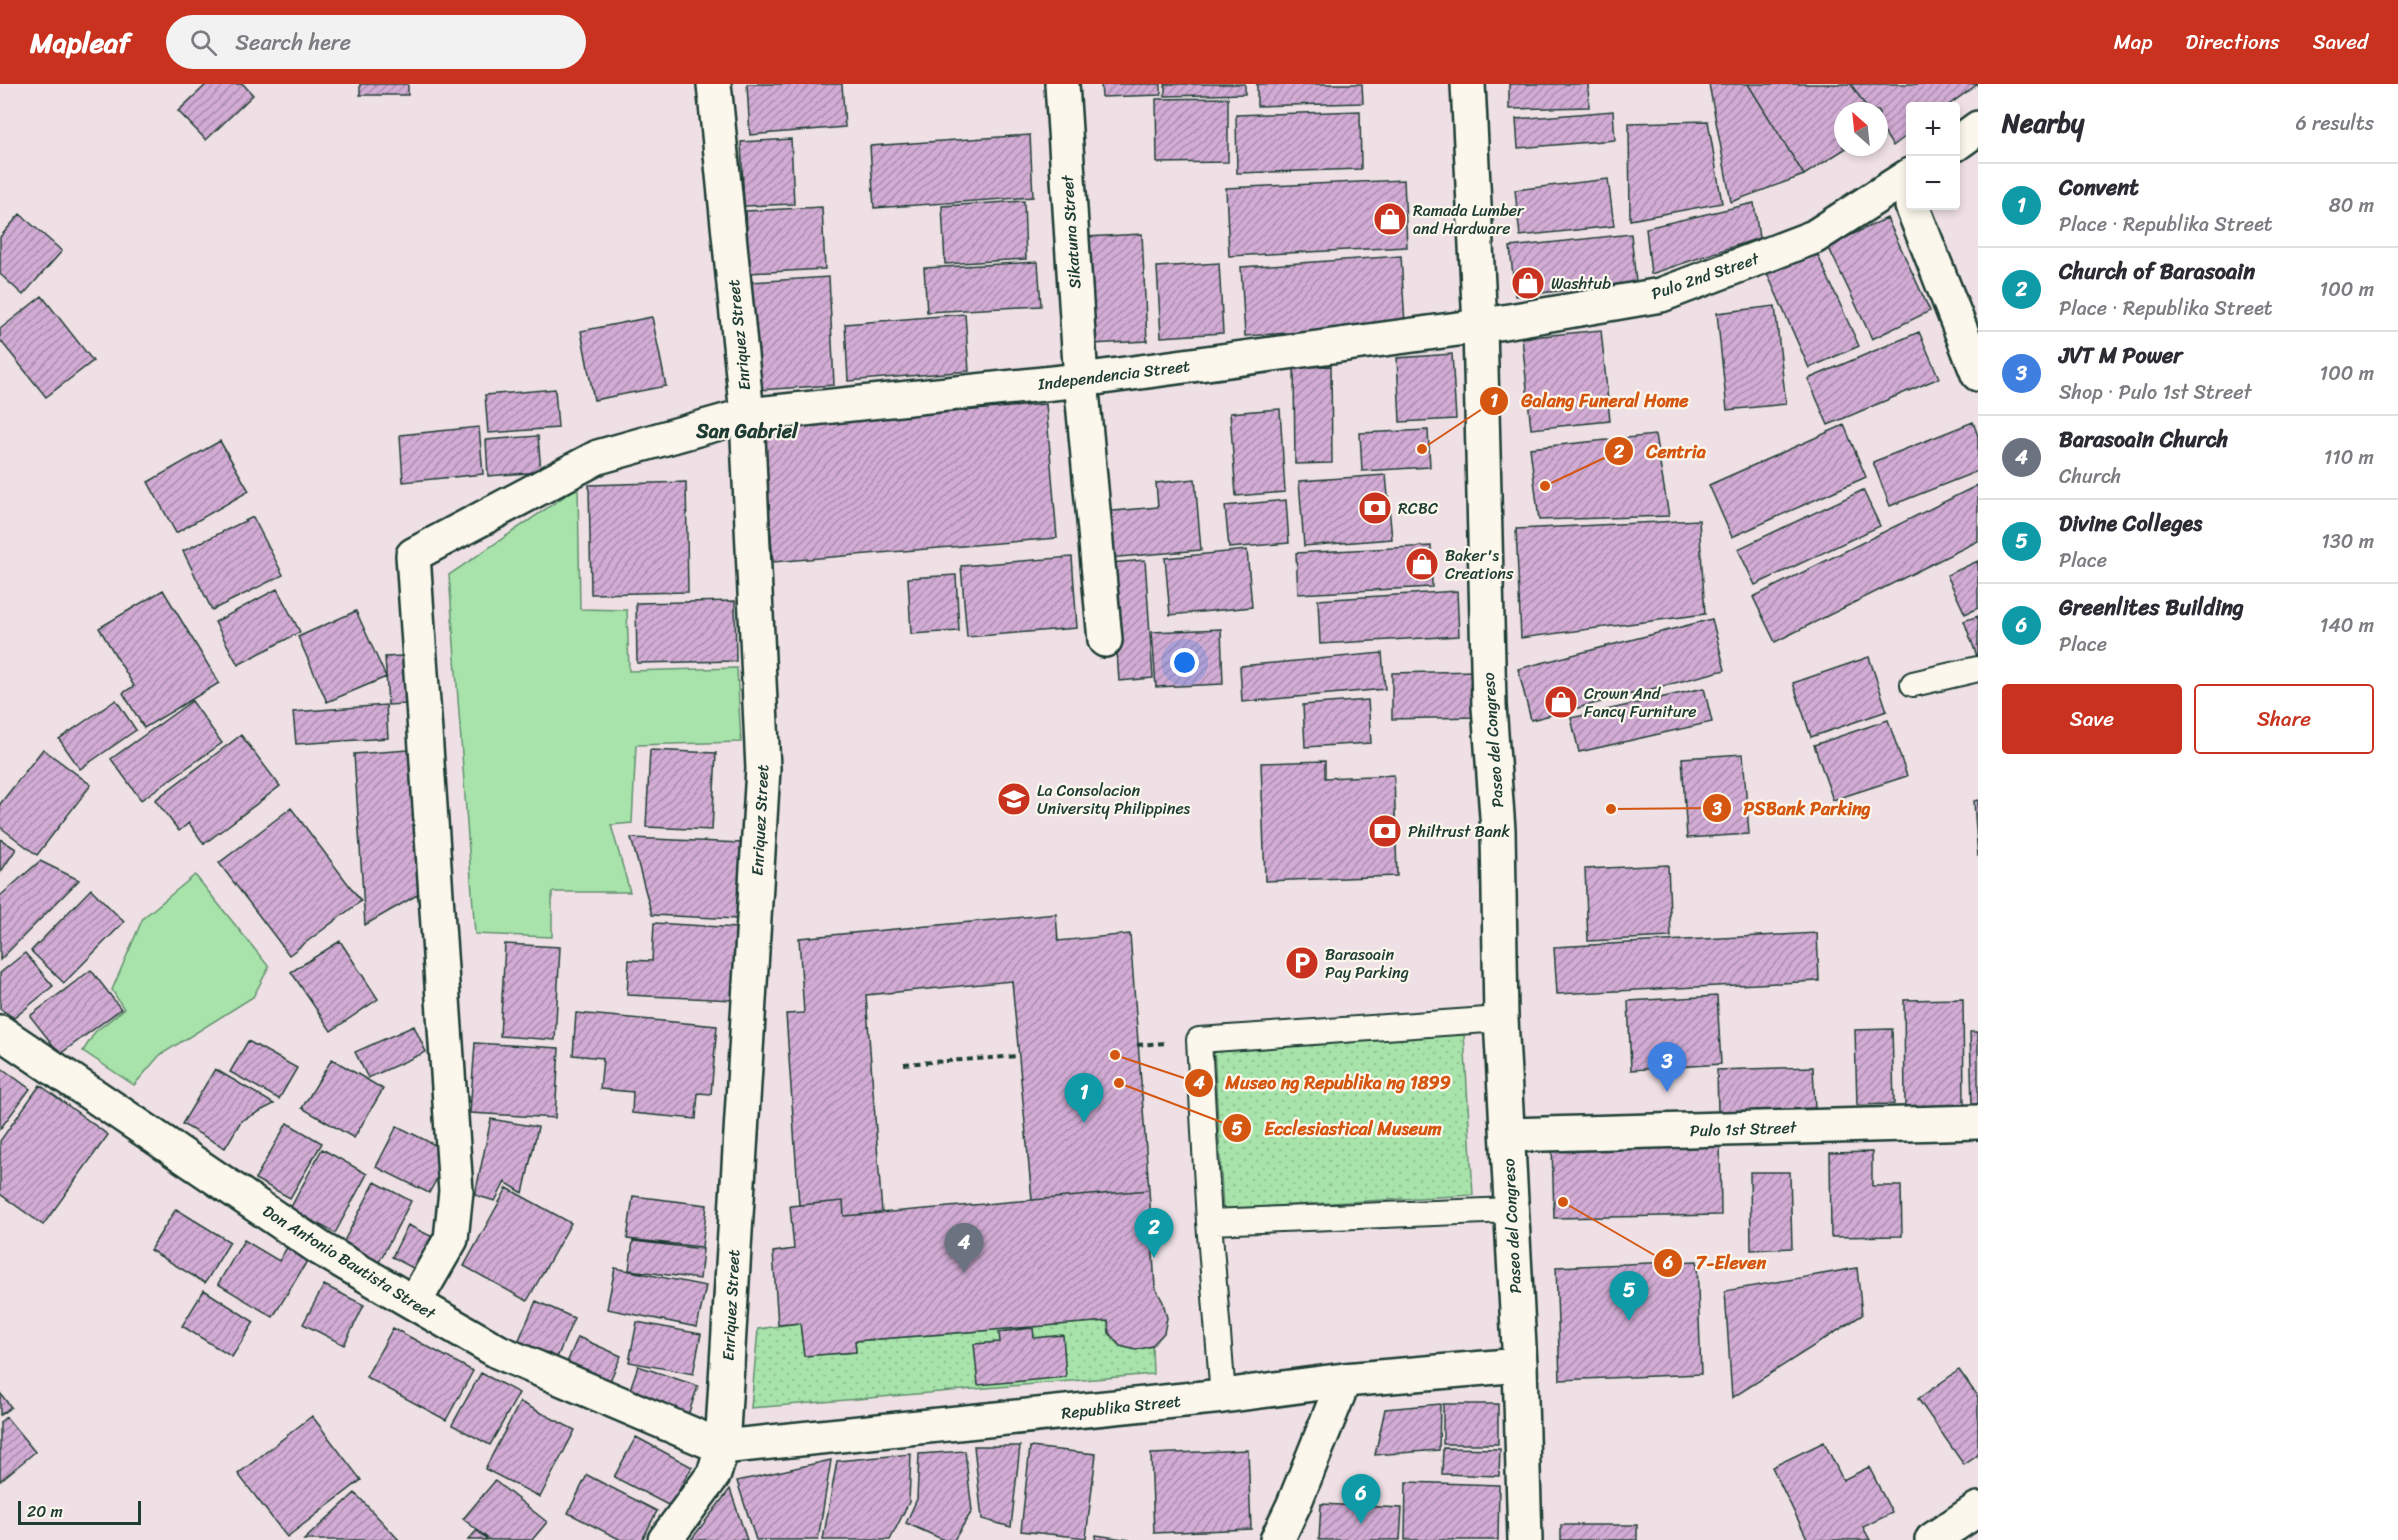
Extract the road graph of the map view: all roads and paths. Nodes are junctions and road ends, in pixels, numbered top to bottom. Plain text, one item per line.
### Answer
1 (714, 84) edge
2 (1062, 84) edge
3 (1468, 84) edge
4 (1978, 128) edge
5 (1960, 141) edge
6 (1906, 192) edge
7 (1916, 210) edge
8 (1480, 326) junction
9 (1978, 374) edge
10 (1081, 381) junction
11 (747, 415) junction
12 (1105, 640) dead end
13 (1978, 669) edge
14 (1913, 684) dead end
15 (1501, 1019) junction
16 (0, 1032) edge
17 (1019, 1056) dead end
18 (904, 1064) dead end
19 (1978, 1122) edge
20 (1508, 1135) junction
21 (1511, 1210) junction
22 (1209, 1221) junction
23 (414, 1303) junction
24 (1520, 1365) junction
25 (1344, 1380) junction
26 (1223, 1396) junction
27 (722, 1447) junction
28 (1974, 1518) edge
29 (665, 1540) edge
30 (1277, 1540) edge
31 (1525, 1540) edge
32 (1932, 1540) edge

1 - 11 street, Enriquez Street
2 - 10 street, Sikatuna Street
3 - 8 street, Paseo del Congreso
4 - 5 street
6 - 8 street, Pulo 2nd Street
7 - 9 street
8 - 10 street, Independencia Street
8 - 15 street, Paseo del Congreso
10 - 11 street, Independencia Street
10 - 12 street, Sikatuna Street
11 - 23 street, Independencia Street
11 - 27 street, Enriquez Street
13 - 14 lane
15 - 20 street, Paseo del Congreso
15 - 22 lane
16 - 23 street, Don Antonio Bautista Street
17 - 18 path
19 - 20 street, Pulo 1st Street
20 - 21 street, Paseo del Congreso
21 - 22 lane
21 - 24 street, Paseo del Congreso
22 - 26 lane
23 - 27 street, Don Antonio Bautista Street
24 - 25 street, Republika Street
24 - 31 street, Paseo del Congreso
25 - 26 street, Republika Street
25 - 30 street
26 - 27 street, Republika Street
27 - 29 street, Enriquez Street
28 - 32 street

